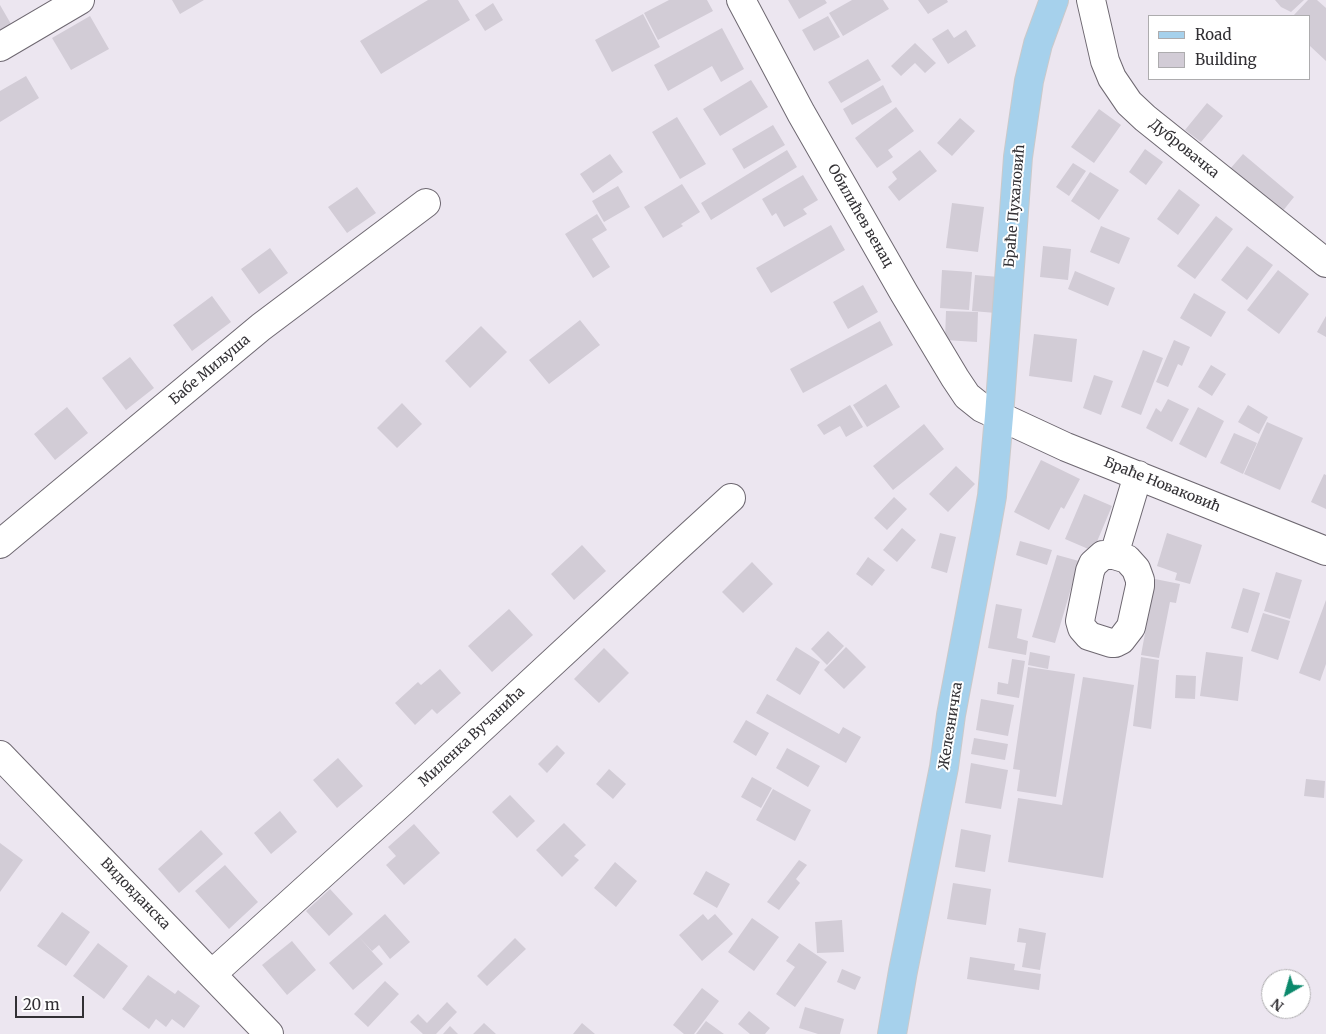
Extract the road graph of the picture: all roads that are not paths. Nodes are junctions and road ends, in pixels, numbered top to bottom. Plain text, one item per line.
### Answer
1 (80, 0) edge
2 (741, 0) edge
3 (1054, 0) edge
4 (1091, 0) edge
5 (0, 47) edge
6 (426, 203) dead end
7 (1326, 263) edge
8 (999, 416) junction
9 (1138, 475) junction
10 (731, 498) dead end
11 (0, 544) edge
12 (1326, 551) edge
13 (1114, 554) dead end
14 (0, 755) edge
15 (212, 974) junction
16 (269, 1034) edge
17 (892, 1034) edge

1 - 5 street
2 - 8 street, Обилићев венац
3 - 8 main road, Браће Пухаловић
4 - 7 street, Дубровачка
6 - 11 street, Бабе Миљуша
8 - 9 street, Браће Новаковић
8 - 17 main road, Железничка
9 - 12 street, Браће Новаковић
9 - 13 street
10 - 15 street, Миленка Вучанића
14 - 15 street, Видовданска
15 - 16 street, Видовданска

